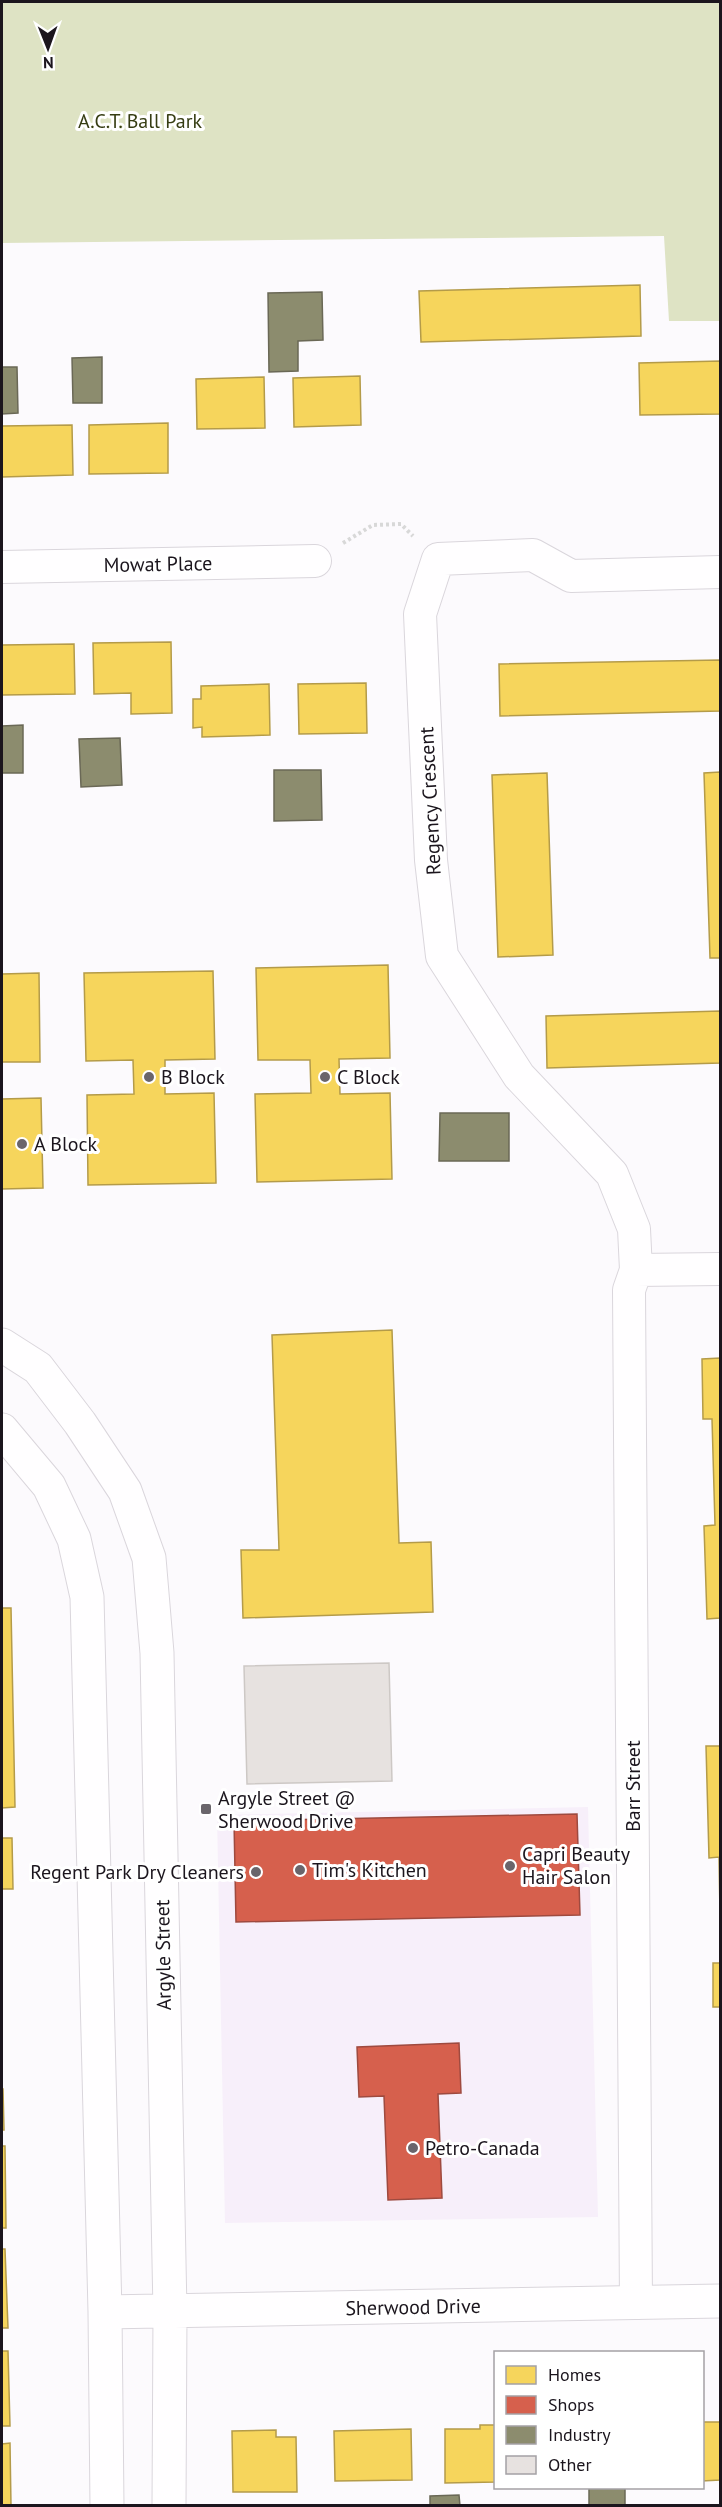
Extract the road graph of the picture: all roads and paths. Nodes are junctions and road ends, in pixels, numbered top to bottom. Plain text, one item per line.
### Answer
1 (438, 559) junction
2 (315, 561) joint
3 (2, 567) edge
4 (720, 572) edge
5 (720, 1269) edge
6 (636, 1270) junction
7 (2, 1345) edge
8 (5, 1433) edge
9 (720, 2301) edge
10 (636, 2303) junction
11 (105, 2312) junction
12 (170, 2312) junction
13 (107, 2505) edge
14 (169, 2505) edge

1 - 2 path
1 - 4 street
1 - 6 street, Regency Crescent
2 - 3 street, Mowat Place
5 - 6 street
6 - 10 street, Barr Street
7 - 12 street, Argyle Street
8 - 11 street
9 - 10 street, Sherwood Drive
10 - 12 street, Sherwood Drive
11 - 12 street, Sherwood Drive
11 - 13 street
12 - 14 street, Argyle Street

